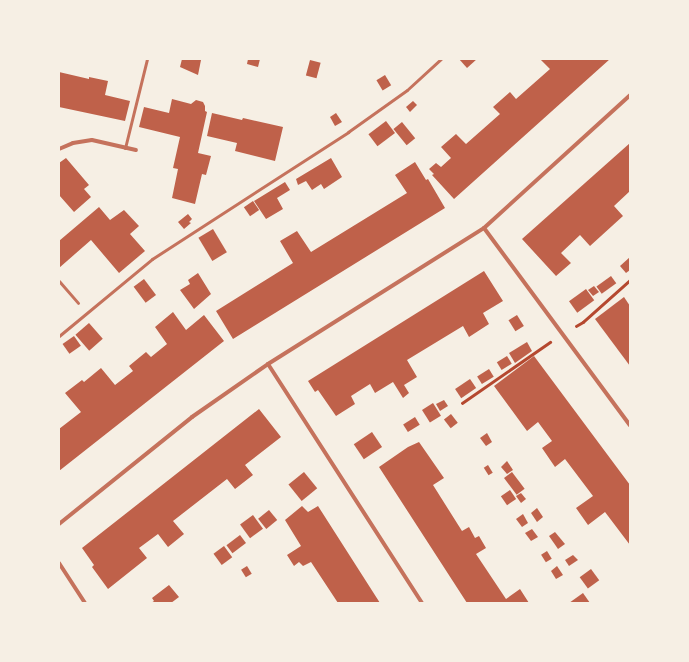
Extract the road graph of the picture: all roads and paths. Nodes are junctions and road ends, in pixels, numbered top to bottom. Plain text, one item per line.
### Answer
1 (147, 59) edge
2 (441, 59) edge
3 (630, 95) edge
4 (126, 148) junction
5 (59, 149) edge
6 (136, 150) dead end
7 (484, 228) junction
8 (59, 280) edge
9 (630, 280) edge
10 (78, 302) dead end
11 (562, 333) junction
12 (59, 336) edge
13 (268, 364) junction
14 (462, 403) dead end
15 (630, 425) edge
16 (59, 524) edge
17 (59, 563) edge
18 (85, 603) edge
19 (422, 603) edge

1 - 4 lane
2 - 12 lane
3 - 7 street
4 - 5 street
4 - 6 street
7 - 11 street
7 - 13 street
8 - 10 lane
9 - 11 path
11 - 14 path
11 - 15 street
13 - 16 street
13 - 19 street
17 - 18 street

